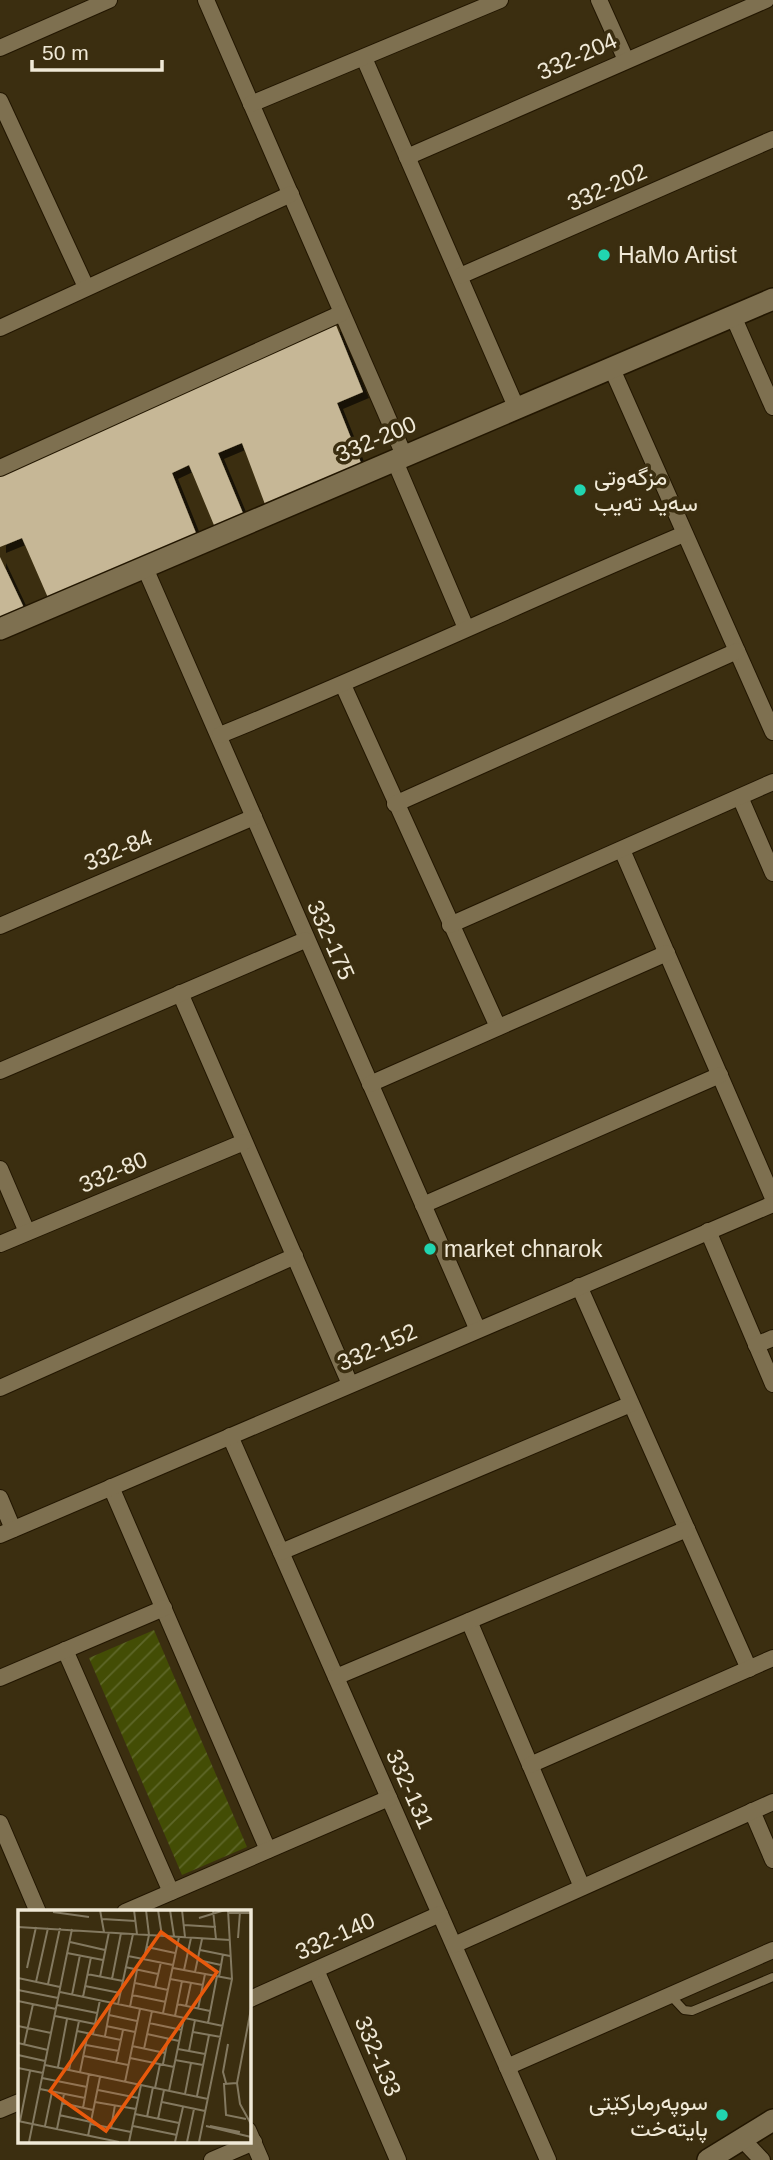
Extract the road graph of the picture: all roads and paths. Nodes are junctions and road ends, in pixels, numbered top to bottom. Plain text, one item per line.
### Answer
1 (109, 0) edge
2 (206, 0) edge
3 (500, 0) edge
4 (599, 0) edge
5 (766, 0) edge
6 (742, 4) edge
7 (0, 48) edge
8 (364, 58) junction
9 (626, 60) junction
10 (0, 101) edge
11 (251, 104) junction
12 (773, 139) edge
13 (408, 157) junction
14 (290, 194) junction
15 (460, 276) junction
16 (86, 287) junction
17 (773, 299) edge
18 (342, 313) junction
19 (733, 316) junction
20 (0, 328) edge
21 (612, 369) junction
22 (773, 407) edge
23 (517, 409) junction
24 (399, 457) junction
25 (0, 468) edge
26 (684, 534) junction
27 (145, 568) junction
28 (466, 628) junction
29 (0, 629) edge
30 (737, 651) junction
31 (343, 685) junction
32 (773, 732) edge
33 (220, 735) junction
34 (773, 782) edge
35 (740, 797) junction
36 (395, 804) junction
37 (254, 817) junction
38 (622, 850) junction
39 (773, 873) edge
40 (450, 925) junction
41 (0, 926) edge
42 (305, 940) junction
43 (667, 953) junction
44 (180, 993) junction
45 (498, 1027) junction
46 (0, 1071) edge
47 (720, 1075) junction
48 (370, 1084) junction
49 (244, 1142) junction
50 (0, 1169) edge
51 (773, 1201) edge
52 (423, 1205) junction
53 (708, 1231) junction
54 (27, 1232) junction
55 (0, 1244) edge
56 (295, 1256) junction
57 (579, 1286) junction
58 (477, 1328) junction
59 (773, 1338) edge
60 (756, 1345) junction
61 (350, 1384) junction
62 (773, 1384) edge
63 (0, 1388) edge
64 (632, 1404) junction
65 (230, 1436) junction
66 (111, 1487) junction
67 (0, 1498) edge
68 (687, 1529) junction
69 (7, 1532) edge
70 (281, 1552) junction
71 (163, 1608) junction
72 (469, 1621) junction
73 (65, 1650) junction
74 (773, 1658) edge
75 (749, 1669) junction
76 (336, 1676) junction
77 (0, 1678) edge
78 (530, 1765) junction
79 (389, 1798) junction
80 (773, 1802) edge
81 (752, 1811) junction
82 (0, 1824) edge
83 (268, 1850) junction
84 (773, 1860) edge
85 (582, 1887) junction
86 (171, 1892) junction
87 (37, 1910) edge
88 (130, 1910) edge
89 (440, 1914) junction
90 (454, 1945) junction
91 (773, 1950) edge
92 (316, 1970) junction
93 (773, 1976) edge
94 (670, 1995) junction
95 (250, 1999) edge
96 (507, 2067) junction
97 (18, 2102) edge
98 (0, 2110) edge
99 (773, 2120) edge
100 (251, 2136) edge
101 (742, 2139) junction
102 (241, 2142) edge
103 (212, 2160) edge
104 (261, 2160) edge
105 (398, 2160) edge
106 (548, 2160) edge
107 (708, 2160) edge
108 (762, 2160) edge

1 - 7 street
2 - 11 street
3 - 8 street
4 - 9 street
5 - 6 street, 332-204
6 - 9 street, 332-204
8 - 11 street
8 - 13 street
9 - 13 street, 332-204
10 - 16 street
11 - 14 street
12 - 15 street, 332-202
13 - 15 street
14 - 16 street
14 - 18 street
15 - 23 street
16 - 20 street
17 - 19 street, 332-200
18 - 24 street
18 - 25 street
19 - 21 street, 332-200
19 - 22 street
21 - 23 street, 332-200
21 - 26 street
23 - 24 street, 332-200
24 - 27 street, 332-200
24 - 28 street
26 - 28 street
26 - 30 street
27 - 29 street, 332-200
27 - 33 street, 332-175
28 - 31 street
30 - 32 street
30 - 36 street
31 - 33 street
31 - 36 street
33 - 37 street, 332-175
34 - 35 street
35 - 38 street
35 - 39 street
36 - 40 street
37 - 41 street, 332-84
37 - 42 street, 332-175
38 - 40 street
38 - 43 street
40 - 45 street
42 - 44 street
42 - 48 street, 332-175
43 - 45 street
43 - 47 street
44 - 46 street
44 - 49 street
45 - 48 street
47 - 51 street
47 - 52 street
48 - 52 street, 332-175
49 - 54 street, 332-80
49 - 56 street
50 - 54 street
51 - 53 street, 332-152
52 - 58 street, 332-175
53 - 57 street, 332-152
53 - 60 street
54 - 55 street, 332-80
56 - 61 street
56 - 63 street
57 - 58 street, 332-152
57 - 64 street
58 - 61 street, 332-152
59 - 60 street
60 - 62 street
61 - 65 street, 332-152
64 - 68 street
64 - 70 street
65 - 66 street, 332-152
65 - 70 street, 332-131
66 - 69 street, 332-152
66 - 71 street
67 - 69 street
68 - 72 street
68 - 75 street
70 - 76 street, 332-131
71 - 73 street
71 - 83 street
72 - 76 street
72 - 78 street
73 - 77 street
73 - 86 street
74 - 75 street
75 - 78 street
76 - 79 street, 332-131
78 - 85 street
79 - 83 street
79 - 89 street, 332-131
80 - 81 street
81 - 84 street
81 - 85 street
82 - 87 street
83 - 86 street
85 - 90 street
86 - 88 street
89 - 90 street, 332-131
89 - 92 street, 332-140
90 - 96 street, 332-131
91 - 94 street
92 - 95 street, 332-140
92 - 105 street, 332-133
93 - 94 lane
94 - 96 street
96 - 106 street, 332-131
97 - 98 street
99 - 101 street
100 - 104 street
101 - 107 street
101 - 108 street
102 - 103 street

